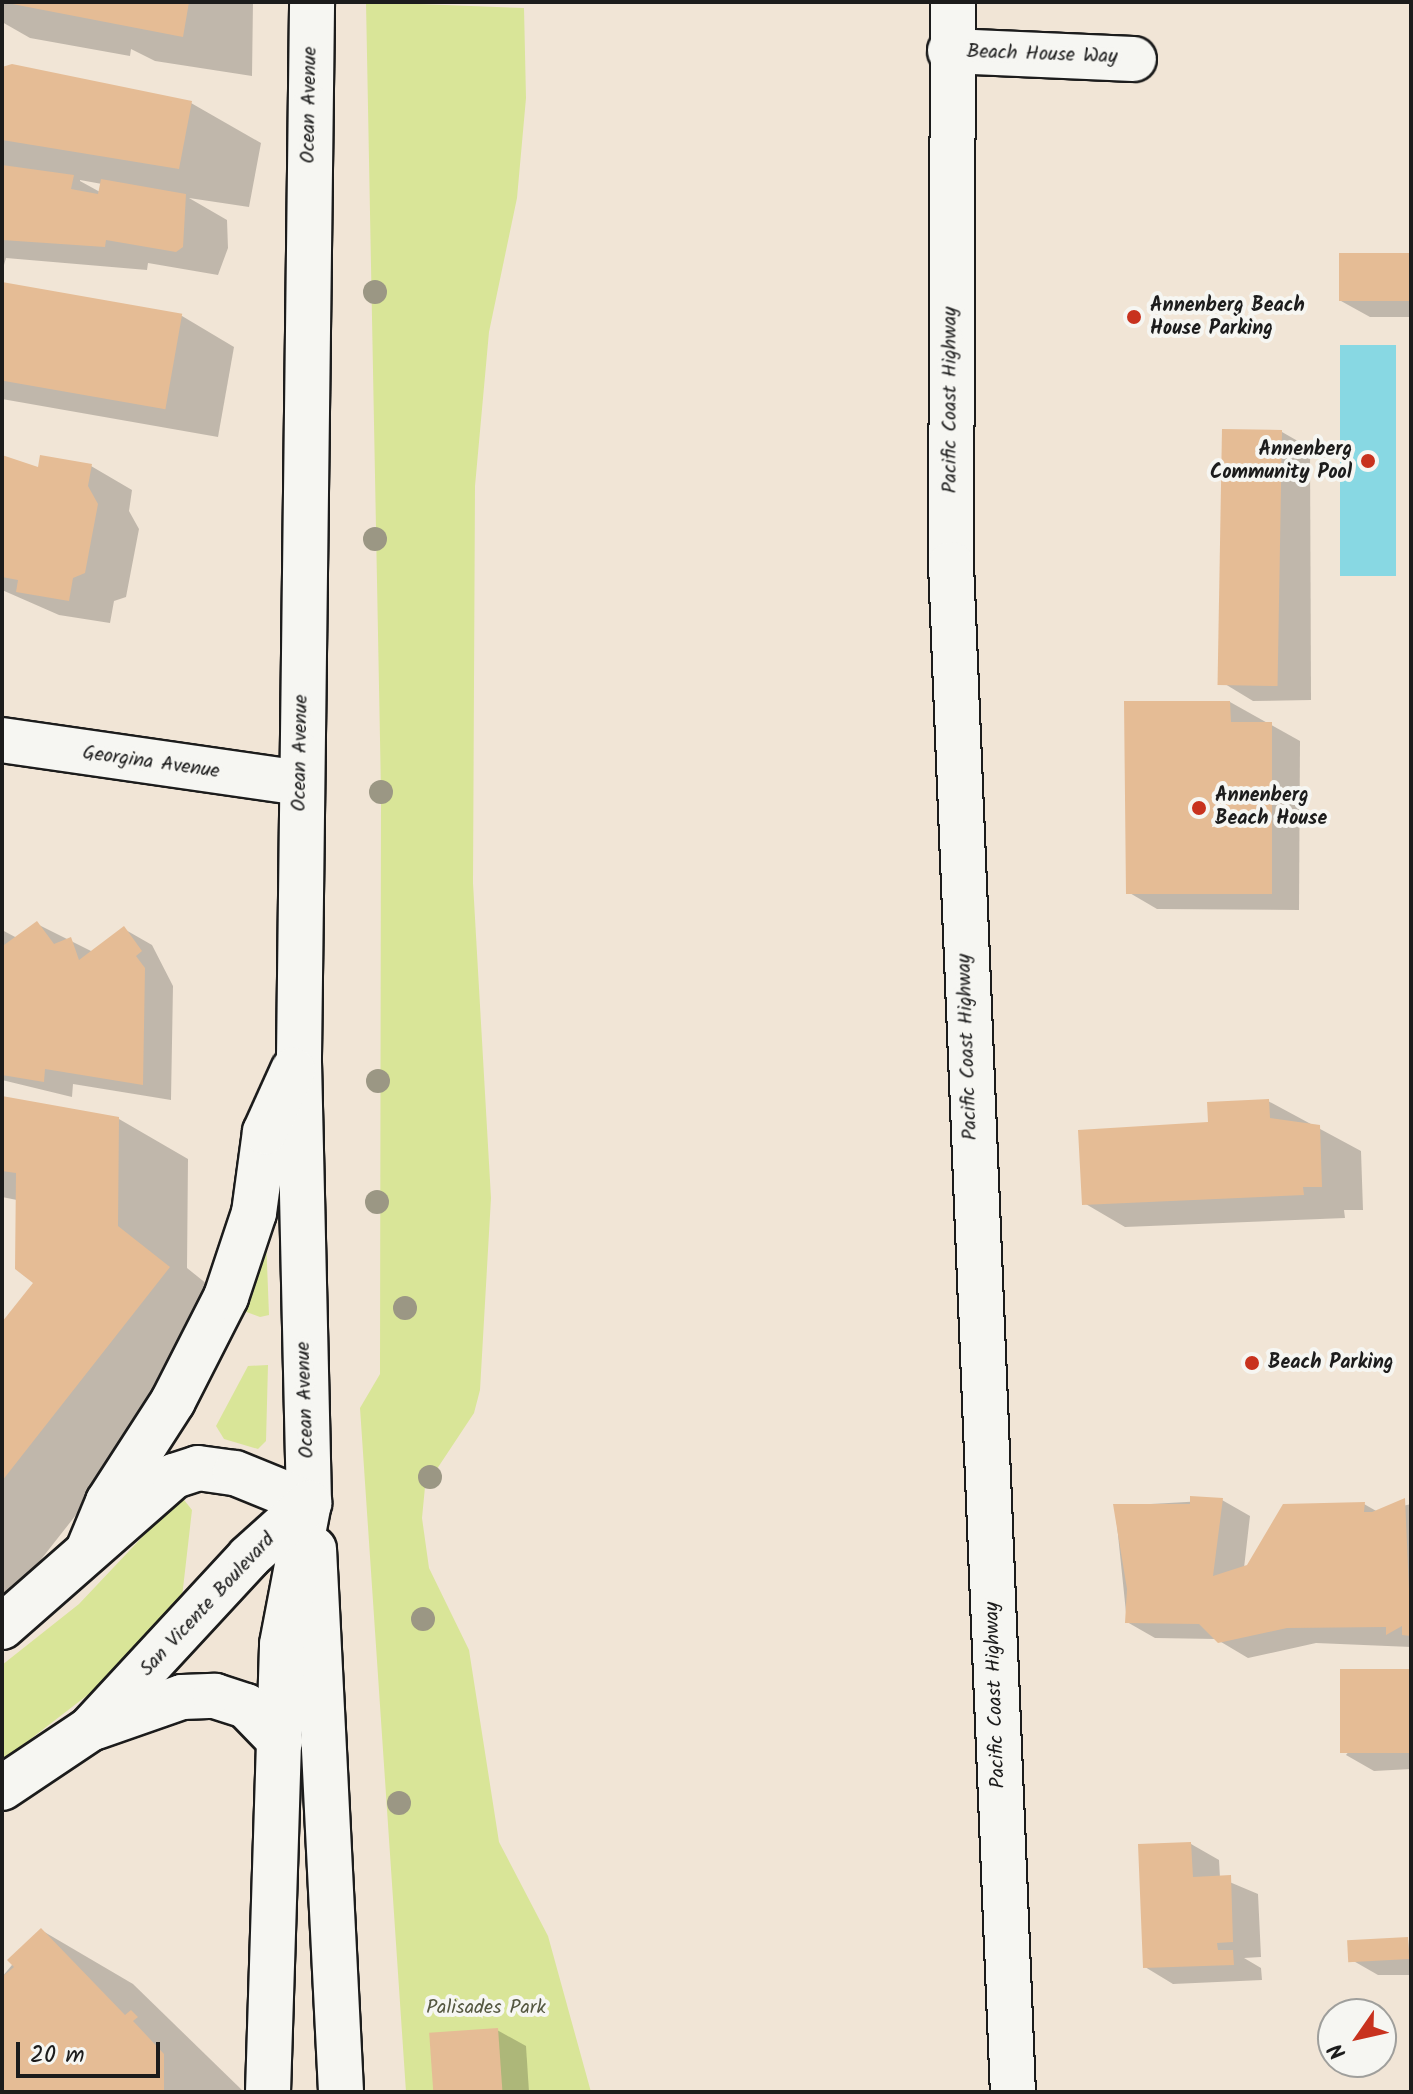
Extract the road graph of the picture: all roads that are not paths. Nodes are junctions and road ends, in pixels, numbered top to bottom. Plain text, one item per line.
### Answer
1 (312, 2) edge
2 (953, 2) edge
3 (950, 51) junction
4 (1134, 59) dead end
5 (2, 740) edge
6 (300, 783) junction
7 (299, 1057) junction
8 (309, 1503) junction
9 (89, 1548) junction
10 (2, 1627) edge
11 (90, 1729) junction
12 (280, 1741) junction
13 (2, 1788) edge
14 (268, 2092) edge
15 (341, 2092) edge
16 (1013, 2092) edge

1 - 6 main road, Ocean Avenue
2 - 3 main road, Pacific Coast Highway
3 - 4 main road, Beach House Way
3 - 16 main road, Pacific Coast Highway
5 - 6 main road, Georgina Avenue
6 - 7 main road, Ocean Avenue
7 - 8 main road, Ocean Avenue
7 - 9 main road
8 - 9 main road
8 - 11 main road, San Vicente Boulevard
8 - 12 main road, Ocean Avenue
8 - 15 main road, Ocean Avenue
9 - 10 main road
11 - 12 main road
11 - 13 main road, San Vicente Boulevard
12 - 14 main road, Ocean Avenue

